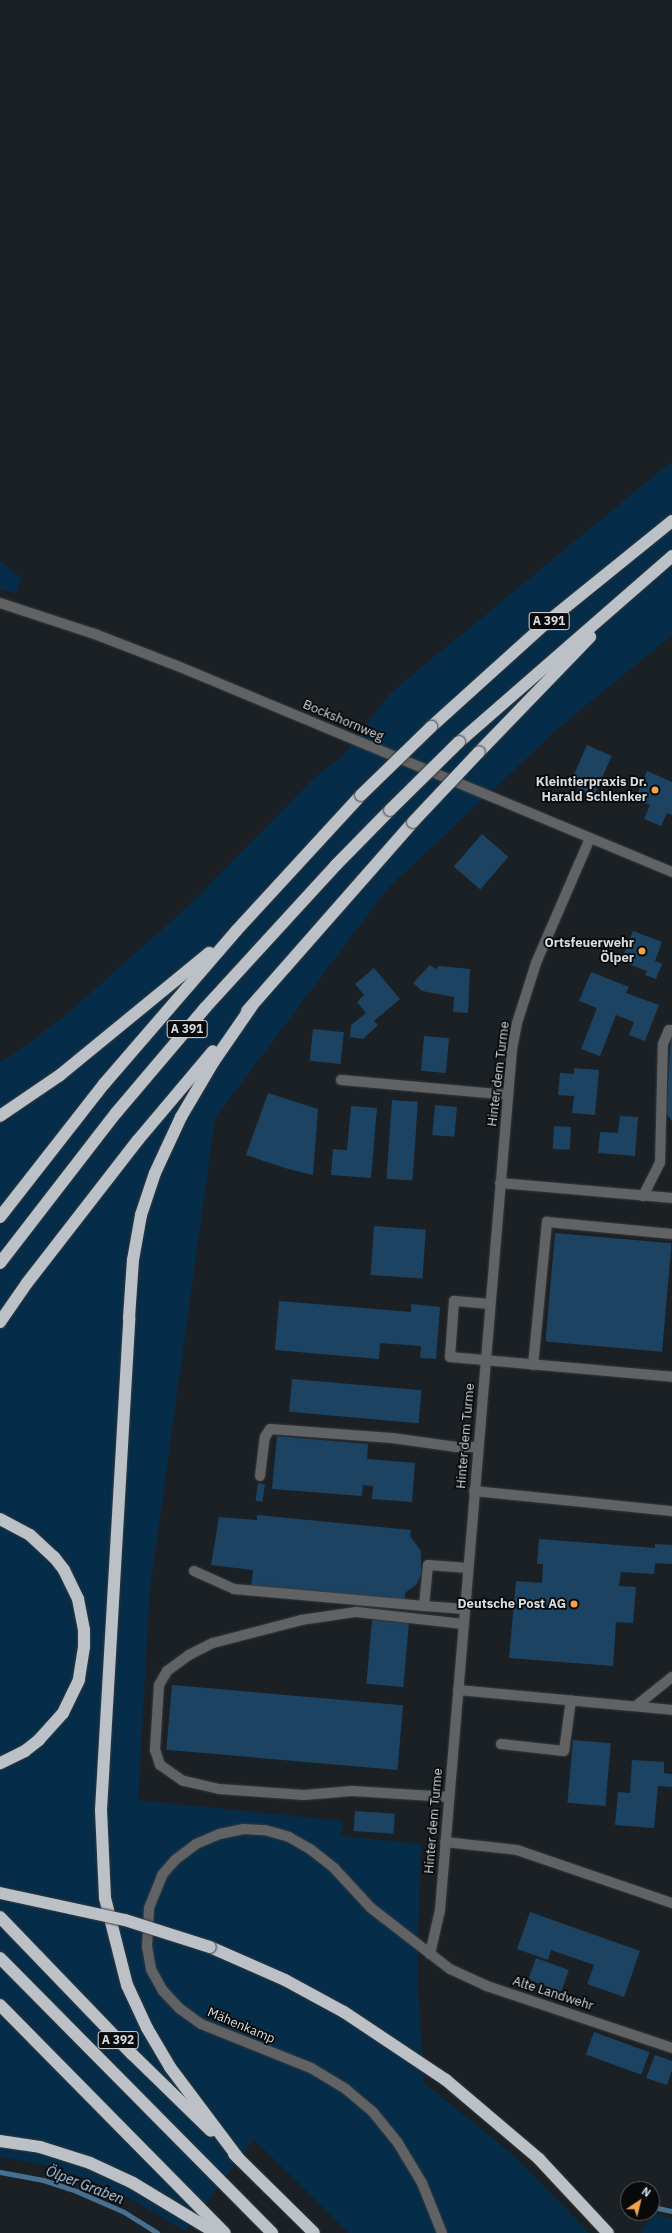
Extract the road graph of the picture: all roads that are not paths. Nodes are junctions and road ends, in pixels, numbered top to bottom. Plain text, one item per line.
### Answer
1 (672, 521) edge
2 (672, 556) edge
3 (647, 577) junction
4 (0, 602) edge
5 (590, 838) junction
6 (672, 872) edge
7 (236, 931) junction
8 (252, 1006) junction
9 (672, 1030) edge
10 (341, 1080) dead end
11 (508, 1095) junction
12 (0, 1116) edge
13 (500, 1184) junction
14 (643, 1196) junction
15 (672, 1198) edge
16 (0, 1217) edge
17 (672, 1234) edge
18 (0, 1263) edge
19 (490, 1304) junction
20 (0, 1322) edge
21 (485, 1362) junction
22 (533, 1365) junction
23 (672, 1378) edge
24 (478, 1447) junction
25 (260, 1476) dead end
26 (474, 1491) junction
27 (672, 1511) edge
28 (0, 1519) edge
29 (468, 1568) junction
30 (194, 1571) dead end
31 (424, 1606) junction
32 (464, 1609) junction
33 (463, 1624) junction
34 (672, 1677) edge
35 (458, 1690) junction
36 (571, 1700) junction
37 (636, 1706) junction
38 (672, 1710) edge
39 (501, 1744) dead end
40 (0, 1763) edge
41 (449, 1797) junction
42 (445, 1842) junction
43 (0, 1893) edge
44 (672, 1903) edge
45 (0, 1917) edge
46 (430, 1954) junction
47 (0, 1958) edge
48 (0, 2005) edge
49 (672, 2048) edge
50 (0, 2141) edge
51 (239, 2159) junction
52 (216, 2233) edge
53 (225, 2233) edge
54 (272, 2233) edge
55 (314, 2233) edge
56 (442, 2233) edge
57 (608, 2233) edge

1 - 7 highway, A 391, bridge
2 - 3 highway, A 391
3 - 8 highway, bridge
3 - 18 highway, A 391, bridge
4 - 5 street, Bockshornweg
5 - 6 street, Bockshornweg
5 - 11 street, Hinter dem Turme
7 - 12 highway
7 - 16 highway, A 391
8 - 20 highway
8 - 51 highway
9 - 14 street
10 - 11 street
11 - 13 street, Hinter dem Turme
13 - 14 street
13 - 19 street, Hinter dem Turme
14 - 15 street
17 - 22 street
19 - 21 street, Hinter dem Turme
19 - 21 street
21 - 22 street
21 - 24 street, Hinter dem Turme
22 - 23 street
24 - 25 street
24 - 26 street, Hinter dem Turme
26 - 27 street
26 - 29 street, Hinter dem Turme
28 - 40 highway
29 - 31 street
29 - 32 street, Hinter dem Turme
30 - 31 street
31 - 32 street
32 - 33 street, Hinter dem Turme
33 - 35 street, Hinter dem Turme
33 - 41 street
34 - 37 street
35 - 36 street
35 - 41 street, Hinter dem Turme
36 - 37 street
36 - 39 street
37 - 38 street
41 - 42 street, Hinter dem Turme
42 - 44 street
42 - 46 street, Hinter dem Turme
43 - 57 highway, bridge
45 - 51 highway, A 392
46 - 49 street, Alte Landwehr
46 - 56 street, Mähenkamp
47 - 54 highway
48 - 53 highway
50 - 52 highway
51 - 55 highway, A 392

